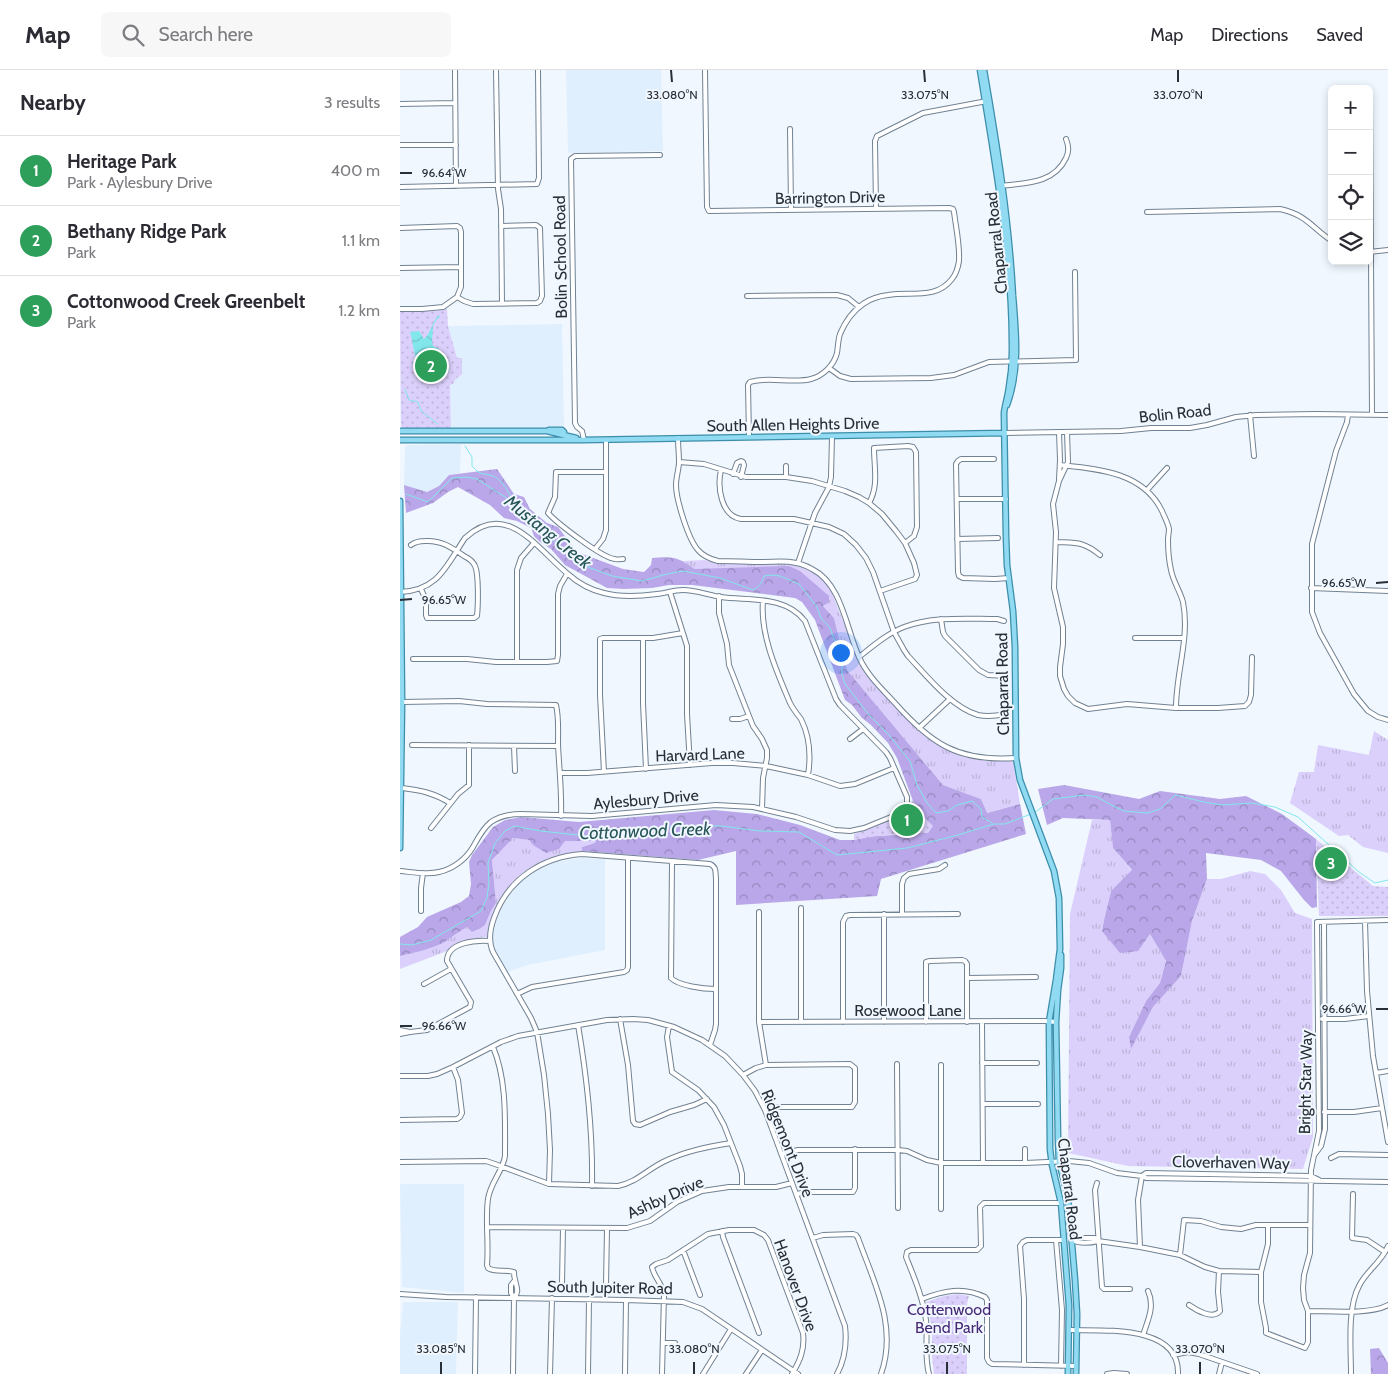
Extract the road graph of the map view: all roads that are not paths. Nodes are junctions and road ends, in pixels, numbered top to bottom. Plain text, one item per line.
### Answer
1 (455, 70) edge
2 (496, 70) edge
3 (538, 70) edge
4 (705, 70) edge
5 (980, 70) edge
6 (984, 70) edge
7 (987, 102) junction
8 (455, 103) junction
9 (400, 104) edge
10 (790, 129) dead end
11 (1370, 130) edge
12 (1066, 139) dead end
13 (400, 145) edge
14 (456, 145) junction
15 (660, 155) dead end
16 (456, 186) junction
17 (498, 186) junction
18 (1001, 186) junction
19 (400, 187) edge
20 (876, 209) junction
21 (791, 210) junction
22 (1146, 212) dead end
23 (1370, 220) edge
24 (501, 226) junction
25 (400, 228) edge
26 (1328, 238) edge
27 (1388, 250) edge
28 (1373, 252) edge
29 (1370, 265) edge
30 (461, 267) junction
31 (400, 268) edge
32 (1075, 272) dead end
33 (747, 296) dead end
34 (457, 297) junction
35 (502, 304) junction
36 (859, 307) junction
37 (400, 309) edge
38 (1014, 360) junction
39 (829, 368) junction
40 (1250, 415) junction
41 (1348, 415) junction
42 (1372, 415) junction
43 (1388, 415) edge
44 (400, 430) edge
45 (478, 432) junction
46 (1059, 432) junction
47 (1067, 432) junction
48 (1005, 433) junction
49 (563, 435) junction
50 (832, 436) junction
51 (749, 437) junction
52 (678, 438) junction
53 (400, 440) edge
54 (478, 440) junction
55 (536, 440) junction
56 (583, 440) junction
57 (606, 440) junction
58 (1060, 443) junction
59 (1068, 443) junction
60 (1254, 456) dead end
61 (994, 459) dead end
62 (679, 462) junction
63 (1060, 465) junction
64 (786, 466) dead end
65 (1066, 466) junction
66 (1167, 468) dead end
67 (721, 470) junction
68 (606, 472) junction
69 (733, 474) junction
70 (741, 476) junction
71 (786, 477) junction
72 (1059, 481) junction
73 (829, 486) junction
74 (1147, 490) junction
75 (957, 499) junction
76 (1006, 499) junction
77 (400, 501) edge
78 (869, 503) junction
79 (812, 524) junction
80 (998, 538) dead end
81 (958, 539) junction
82 (1056, 542) junction
83 (534, 543) junction
84 (905, 543) junction
85 (411, 545) dead end
86 (595, 549) junction
87 (457, 550) junction
88 (1100, 555) dead end
89 (623, 559) dead end
90 (798, 563) junction
91 (567, 574) junction
92 (1009, 578) junction
93 (1311, 588) junction
94 (421, 589) junction
95 (1388, 591) edge
96 (401, 592) edge
97 (670, 592) junction
98 (880, 592) junction
99 (719, 596) junction
100 (763, 601) junction
101 (940, 619) junction
102 (1004, 621) dead end
103 (894, 632) junction
104 (683, 633) junction
105 (643, 638) junction
106 (1135, 638) dead end
107 (1184, 638) junction
108 (400, 653) edge
109 (859, 657) junction
110 (1252, 657) dead end
111 (413, 659) dead end
112 (402, 661) junction
113 (517, 662) junction
114 (950, 699) junction
115 (401, 702) edge
116 (1176, 708) junction
117 (749, 716) junction
118 (732, 719) dead end
119 (1386, 719) edge
120 (919, 728) junction
121 (863, 729) junction
122 (850, 739) dead end
123 (412, 745) dead end
124 (469, 745) junction
125 (514, 746) junction
126 (558, 746) junction
127 (1016, 758) junction
128 (690, 765) junction
129 (766, 766) junction
130 (894, 768) junction
131 (646, 769) junction
132 (515, 771) dead end
133 (604, 772) junction
134 (560, 773) junction
135 (808, 775) junction
136 (401, 788) edge
137 (450, 803) junction
138 (762, 809) junction
139 (560, 816) junction
140 (431, 828) dead end
141 (400, 848) edge
142 (628, 858) junction
143 (672, 861) junction
144 (945, 865) dead end
145 (400, 871) edge
146 (423, 873) junction
147 (801, 908) dead end
148 (421, 911) dead end
149 (759, 912) dead end
150 (884, 914) junction
151 (902, 914) junction
152 (958, 914) dead end
153 (1388, 920) edge
154 (1365, 921) junction
155 (1324, 922) junction
156 (490, 941) junction
157 (1060, 949) junction
158 (451, 969) junction
159 (1036, 977) dead end
160 (967, 978) junction
161 (424, 984) dead end
162 (716, 989) junction
163 (517, 994) junction
164 (1370, 1016) junction
165 (1318, 1018) junction
166 (620, 1019) junction
167 (1324, 1019) junction
168 (760, 1022) junction
169 (801, 1022) junction
170 (843, 1022) junction
171 (884, 1022) junction
172 (926, 1022) junction
173 (967, 1022) junction
174 (982, 1022) junction
175 (1049, 1022) junction
176 (1056, 1022) junction
177 (578, 1025) junction
178 (669, 1026) junction
179 (400, 1032) edge
180 (537, 1032) junction
181 (710, 1045) junction
182 (493, 1046) junction
183 (982, 1063) junction
184 (1037, 1063) dead end
185 (897, 1064) dead end
186 (766, 1065) junction
187 (941, 1065) dead end
188 (453, 1068) junction
189 (1388, 1070) edge
190 (1376, 1073) junction
191 (743, 1075) junction
192 (400, 1076) edge
193 (707, 1099) junction
194 (983, 1104) junction
195 (1038, 1104) dead end
196 (1382, 1108) junction
197 (765, 1110) junction
198 (1319, 1112) junction
199 (1326, 1112) junction
200 (400, 1120) edge
201 (1388, 1142) edge
202 (731, 1143) junction
203 (855, 1149) junction
204 (1024, 1149) dead end
205 (898, 1150) junction
206 (782, 1154) junction
207 (1315, 1154) junction
208 (1388, 1155) edge
209 (1330, 1158) dead end
210 (400, 1162) edge
211 (1051, 1162) junction
212 (1059, 1162) junction
213 (941, 1163) junction
214 (983, 1163) junction
215 (1025, 1163) junction
216 (502, 1166) junction
217 (1142, 1176) junction
218 (1311, 1176) junction
219 (1319, 1180) junction
220 (1310, 1181) junction
221 (1388, 1182) edge
222 (792, 1183) junction
223 (1098, 1183) dead end
224 (549, 1184) junction
225 (592, 1186) junction
226 (742, 1187) junction
227 (797, 1194) junction
228 (1353, 1194) dead end
229 (1061, 1203) junction
230 (898, 1208) dead end
231 (941, 1209) dead end
232 (1268, 1225) junction
233 (1310, 1225) junction
234 (487, 1227) junction
235 (563, 1228) junction
236 (607, 1229) junction
237 (722, 1231) junction
238 (813, 1238) junction
239 (1056, 1240) junction
240 (1064, 1240) junction
241 (1072, 1240) junction
242 (1098, 1241) junction
243 (1388, 1246) edge
244 (1140, 1247) junction
245 (683, 1250) junction
246 (1386, 1252) junction
247 (1180, 1255) junction
248 (1219, 1271) junction
249 (1261, 1272) junction
250 (562, 1284) dead end
251 (606, 1285) dead end
252 (1130, 1289) dead end
253 (1148, 1291) dead end
254 (400, 1294) edge
255 (700, 1295) dead end
256 (476, 1297) junction
257 (514, 1298) junction
258 (552, 1298) junction
259 (589, 1299) junction
260 (626, 1300) junction
261 (922, 1300) junction
262 (664, 1301) junction
263 (1189, 1305) dead end
264 (1388, 1305) edge
265 (1308, 1311) junction
266 (1352, 1311) junction
267 (731, 1329) junction
268 (1069, 1330) junction
269 (1076, 1330) junction
270 (759, 1333) dead end
271 (1143, 1335) junction
272 (663, 1343) junction
273 (675, 1343) dead end
274 (762, 1350) junction
275 (1173, 1355) junction
276 (1222, 1362) junction
277 (1024, 1365) junction
278 (1061, 1366) junction
279 (1069, 1366) junction
280 (1076, 1366) junction
281 (794, 1373) edge
282 (475, 1374) edge
283 (513, 1374) edge
284 (550, 1374) edge
285 (588, 1374) edge
286 (624, 1374) edge
287 (662, 1374) edge
288 (703, 1374) edge
289 (746, 1374) edge
290 (837, 1374) edge
291 (881, 1374) edge
292 (929, 1374) edge
293 (1068, 1374) edge
294 (1076, 1374) edge
295 (1107, 1374) edge
296 (1127, 1374) edge
297 (1178, 1374) edge
298 (1218, 1374) edge
299 (1257, 1374) edge
300 (1351, 1374) edge

1 - 8 street
2 - 17 street
3 - 17 street
4 - 21 street, Barrington Drive
5 - 7 main road, Chaparral Road
6 - 7 main road, Chaparral Road
7 - 18 main road, Chaparral Road
7 - 20 street
8 - 9 street
8 - 14 street
10 - 21 street
11 - 23 street
12 - 18 street
13 - 14 street
14 - 16 street
15 - 56 street, Bolin School Road
16 - 17 street
16 - 19 street
17 - 24 street
18 - 38 main road, Chaparral Road
20 - 21 street, Barrington Drive
20 - 36 street, Barrington Drive
22 - 26 street
24 - 35 street
24 - 35 street
25 - 30 street
27 - 28 street
29 - 42 street
30 - 31 street
30 - 34 street
32 - 38 street
33 - 36 street
34 - 35 street
34 - 37 street
36 - 39 street
38 - 39 street
38 - 48 main road, Chaparral Road
39 - 51 street
40 - 41 street, Bolin Road
40 - 47 street, Bolin Road
40 - 60 street
41 - 42 street, Bolin Road
41 - 93 street
42 - 43 street, Bolin Road
44 - 45 main road, South Allen Heights Drive
45 - 49 main road, South Allen Heights Drive
45 - 54 main road
46 - 47 street, Bolin Road
46 - 48 street, Bolin Road
46 - 58 street
47 - 59 street
48 - 50 main road, South Allen Heights Drive
48 - 76 main road, Chaparral Road
49 - 55 main road
49 - 56 main road, South Allen Heights Drive
50 - 51 main road, South Allen Heights Drive
50 - 73 street
51 - 52 main road, South Allen Heights Drive
52 - 57 main road, South Allen Heights Drive
52 - 62 street
53 - 54 main road, South Allen Heights Drive
54 - 55 main road, South Allen Heights Drive
55 - 56 main road, South Allen Heights Drive
56 - 57 main road, South Allen Heights Drive
57 - 68 street
58 - 59 street
58 - 63 street
59 - 65 street
61 - 75 street
62 - 67 street
62 - 90 street
63 - 65 street
63 - 72 street
64 - 71 street
65 - 72 street
65 - 74 street
66 - 74 street
67 - 69 street
67 - 79 street
68 - 86 street
68 - 86 street
69 - 70 street
69 - 70 street
70 - 71 street
71 - 73 street
72 - 82 street
73 - 78 street
73 - 79 street
74 - 107 street
75 - 76 street
75 - 81 street
76 - 92 main road, Chaparral Road
77 - 96 main road
78 - 84 street
78 - 84 street
79 - 90 street
79 - 98 street
80 - 81 street
81 - 92 street
82 - 88 street
82 - 116 street
83 - 87 street
83 - 91 street
83 - 113 street
84 - 98 street
85 - 87 street
86 - 89 street
87 - 94 street
87 - 94 street
90 - 109 street
91 - 97 street
91 - 113 street
92 - 127 main road, Chaparral Road
93 - 95 street
93 - 119 street
94 - 96 street
96 - 112 main road
97 - 99 street
97 - 104 street
98 - 103 street
99 - 100 street
99 - 117 street
100 - 121 street
100 - 135 street
101 - 102 street
101 - 103 street
101 - 114 street
103 - 109 street
103 - 114 street
104 - 105 street
104 - 128 street
105 - 131 street
105 - 133 street
106 - 107 street
107 - 116 street
108 - 112 main road
109 - 120 street
110 - 116 street
111 - 113 street
112 - 115 main road
114 - 120 street
115 - 126 street
115 - 136 main road
117 - 118 street
117 - 129 street
120 - 127 street
121 - 122 street
121 - 130 street
123 - 124 street
124 - 125 street
124 - 137 street
125 - 126 street
125 - 132 street
126 - 134 street
127 - 157 main road, Chaparral Road
128 - 129 street, Harvard Lane
128 - 131 street, Harvard Lane
129 - 135 street, Harvard Lane
129 - 138 street
130 - 135 street, Harvard Lane
130 - 138 street, Aylesbury Drive
131 - 133 street, Harvard Lane
133 - 134 street, Harvard Lane
134 - 139 street
136 - 137 street
136 - 141 main road
137 - 140 street
138 - 139 street, Aylesbury Drive
139 - 146 street, Aylesbury Drive
142 - 143 street
142 - 156 street
142 - 163 street
143 - 162 street
143 - 162 street
144 - 151 street
145 - 146 street, Aylesbury Drive
146 - 148 street
147 - 169 street
149 - 168 street
150 - 151 street
150 - 170 street
150 - 171 street
151 - 152 street
153 - 154 street
154 - 155 street
154 - 164 street
155 - 165 street, Bright Star Way
155 - 167 street, Bright Star Way
156 - 158 street
156 - 163 street
157 - 175 main road, Chaparral Road
157 - 176 main road, Chaparral Road
158 - 161 street
158 - 179 street
159 - 160 street
160 - 172 street
160 - 173 street
162 - 181 street
163 - 180 street
164 - 167 street
164 - 190 street
165 - 167 street
165 - 198 street, Bright Star Way
166 - 177 street, Ridgemont Drive
166 - 178 street, Ridgemont Drive
166 - 193 street
167 - 199 street, Bright Star Way
168 - 169 street, Rosewood Lane
168 - 186 street
169 - 170 street, Rosewood Lane
170 - 171 street, Rosewood Lane
171 - 172 street, Rosewood Lane
172 - 173 street, Rosewood Lane
173 - 174 street, Rosewood Lane
174 - 175 street, Rosewood Lane
174 - 183 street
175 - 176 street, Rosewood Lane
175 - 211 main road, Chaparral Road
176 - 212 main road, Chaparral Road
177 - 180 street, Ridgemont Drive
177 - 225 street
178 - 181 street, Ridgemont Drive
178 - 193 street
180 - 182 street, Ridgemont Drive
180 - 224 street
181 - 191 street, Ridgemont Drive
182 - 188 street, Ridgemont Drive
182 - 216 street
183 - 184 street
183 - 194 street
185 - 205 street
186 - 191 street
186 - 197 street
187 - 213 street
188 - 192 street, Ridgemont Drive
188 - 200 street
189 - 190 street
190 - 196 street
191 - 197 street, Ridgemont Drive
193 - 202 street
194 - 195 street
194 - 214 street
196 - 199 street
196 - 201 street
197 - 206 street, Ridgemont Drive
198 - 199 street
198 - 207 street, Bright Star Way
199 - 207 street, Bright Star Way
202 - 225 street
202 - 226 street
203 - 205 street, Cloverhaven Way
203 - 206 street, Cloverhaven Way
203 - 227 street
204 - 215 street
205 - 213 street, Cloverhaven Way
205 - 230 street
206 - 222 street, Ridgemont Drive
207 - 218 street, Bright Star Way
208 - 209 street
210 - 216 street
211 - 212 street, Cloverhaven Way
211 - 215 street, Cloverhaven Way
211 - 229 main road, Chaparral Road
212 - 217 street, Cloverhaven Way
212 - 241 main road, Chaparral Road
213 - 214 street, Cloverhaven Way
213 - 231 street
214 - 215 street, Cloverhaven Way
216 - 224 street
216 - 234 street
217 - 218 street, Cloverhaven Way
217 - 220 street, Cloverhaven Way
217 - 244 street
218 - 219 street, Cloverhaven Way
218 - 220 street, Bright Star Way
219 - 220 street, Cloverhaven Way
219 - 221 street, Cloverhaven Way
220 - 233 street, Bright Star Way
222 - 226 street, Ashby Drive
222 - 227 street, Ridgemont Drive
223 - 242 street
224 - 225 street
226 - 236 street, Ashby Drive
227 - 238 street, Ridgemont Drive
228 - 246 street
229 - 240 main road, Chaparral Road
229 - 261 street
232 - 233 street
232 - 247 street
232 - 249 street
233 - 265 street, Bright Star Way
234 - 235 street, Ashby Drive
234 - 257 street
235 - 236 street, Ashby Drive
235 - 250 street
236 - 251 street
237 - 245 street, Hanover Drive
237 - 270 street
237 - 281 street, Hanover Drive
238 - 290 street, Ridgemont Drive
238 - 291 street
239 - 240 street
239 - 277 street
239 - 278 street
240 - 241 main road
240 - 268 main road, Chaparral Road
241 - 242 street
241 - 269 main road, Chaparral Road
242 - 244 street
242 - 252 street
243 - 246 street
244 - 247 street
245 - 255 street
245 - 262 street, Hanover Drive
246 - 266 street
247 - 248 street
248 - 249 street
248 - 263 street
249 - 265 street, Bright Star Way
253 - 271 street
254 - 256 street, South Jupiter Road
256 - 257 street, South Jupiter Road
256 - 282 street
257 - 258 street, South Jupiter Road
257 - 283 street
258 - 259 street, South Jupiter Road
258 - 284 street
259 - 260 street, South Jupiter Road
259 - 285 street
260 - 262 street, South Jupiter Road
260 - 286 street
261 - 277 street
261 - 292 street
262 - 267 street, South Jupiter Road
262 - 272 street
264 - 266 street
265 - 266 street
266 - 300 street
267 - 274 street, South Jupiter Road
267 - 288 street
268 - 269 street
268 - 279 main road, Chaparral Road
269 - 271 street
269 - 280 main road, Chaparral Road
271 - 275 street
272 - 273 street
272 - 287 street
274 - 281 street, South Jupiter Road
274 - 289 street
275 - 276 street
275 - 297 street
276 - 298 street
276 - 299 street
277 - 278 street
278 - 279 street
279 - 280 street
279 - 293 main road, Chaparral Road
280 - 294 main road, Chaparral Road
295 - 296 street

